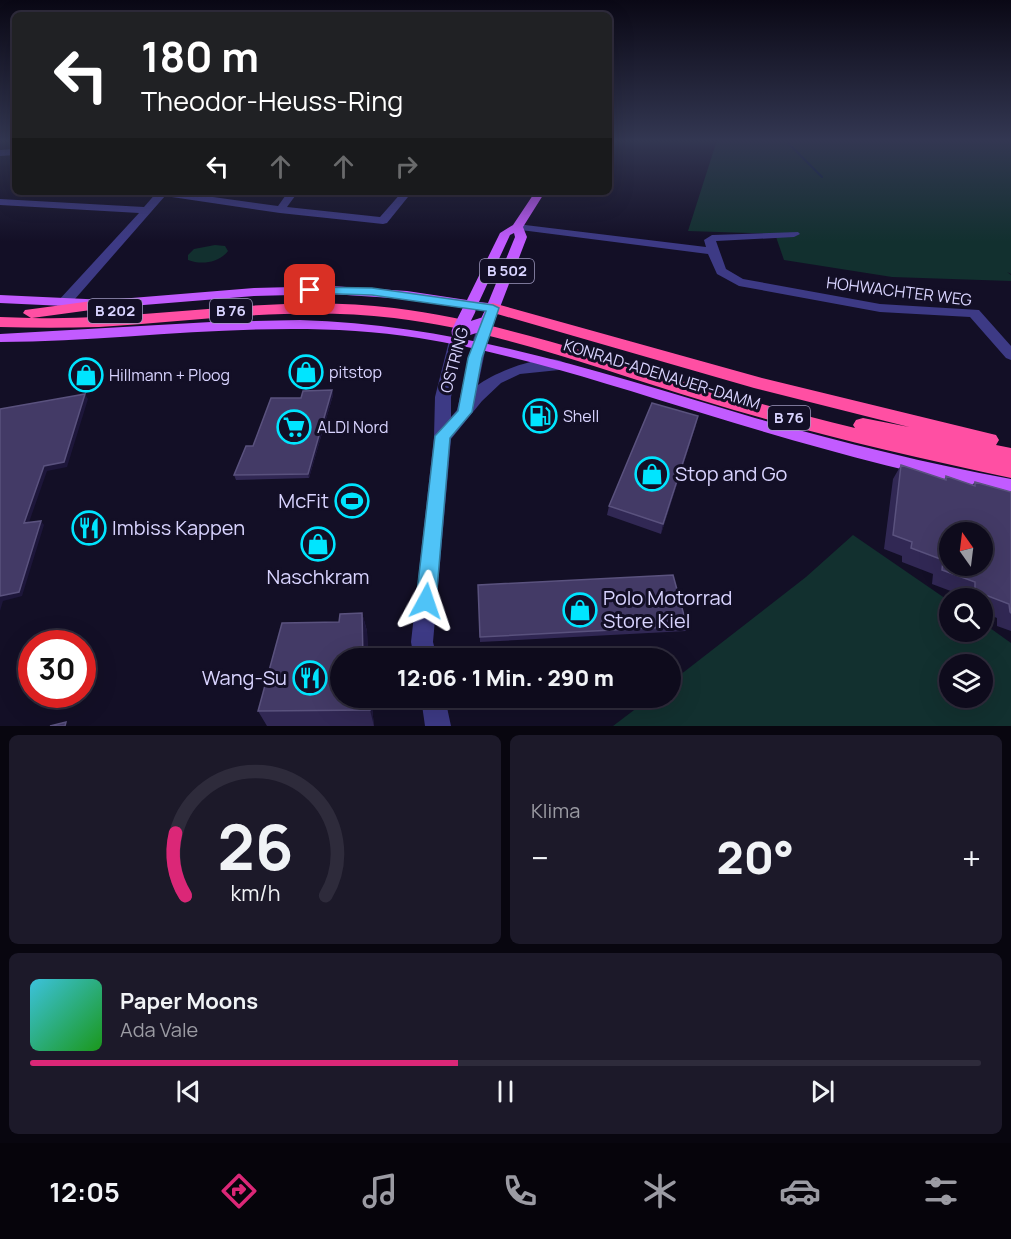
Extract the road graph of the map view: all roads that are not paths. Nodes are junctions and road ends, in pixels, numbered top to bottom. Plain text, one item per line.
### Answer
1 (161, 195) edge
2 (177, 195) edge
3 (291, 195) edge
4 (405, 195) edge
5 (538, 195) edge
6 (0, 202) edge
7 (147, 210) junction
8 (280, 210) junction
9 (517, 227) junction
10 (794, 234) dead end
11 (712, 251) junction
12 (0, 299) edge
13 (63, 304) junction
14 (107, 304) junction
15 (470, 307) junction
16 (0, 313) edge
17 (21, 314) junction
18 (159, 316) junction
19 (490, 316) junction
20 (294, 318) joint
21 (360, 320) junction
22 (0, 322) edge
23 (312, 324) junction
24 (457, 336) junction
25 (0, 338) edge
26 (480, 341) junction
27 (569, 355) junction
28 (1011, 355) edge
29 (465, 410) junction
30 (443, 436) junction
31 (1011, 445) edge
32 (1011, 456) edge
33 (1011, 470) edge
34 (1011, 486) edge
35 (423, 648) edge
36 (435, 708) edge
37 (438, 726) edge

1 - 7 street
2 - 8 street
3 - 8 street
4 - 8 street
5 - 9 main road, OSTRING / B 502
6 - 7 street
7 - 13 street
9 - 11 street
9 - 15 main road, OSTRING / B 502
9 - 19 main road, OSTRING / B 502
10 - 11 street
11 - 28 street, HOHWACHTER WEG
12 - 13 main road
13 - 14 main road
14 - 15 main road
14 - 17 highway
15 - 19 main road, B 76
15 - 24 main road, OSTRING / B 502, bridge
16 - 17 highway, B 202
17 - 27 highway, B 202
18 - 20 highway, B 76
18 - 22 highway, B 76
18 - 27 highway, B 76
19 - 24 main road, bridge
19 - 26 street, OSTRING, bridge
19 - 31 highway, B 76
20 - 21 main road
21 - 23 main road
21 - 24 main road
23 - 24 main road
23 - 25 main road
24 - 26 main road, KONRAD-ADENAUER-DAMM
24 - 30 street, OSTRING
26 - 27 main road, KONRAD-ADENAUER-DAMM
26 - 29 street, OSTRING
27 - 29 street, OSTRING
27 - 32 highway, KONRAD-ADENAUER-DAMM / B 76
27 - 33 highway, KONRAD-ADENAUER-DAMM / B 76
27 - 34 main road, KONRAD-ADENAUER-DAMM
29 - 30 street, OSTRING
30 - 35 street, OSTRING
36 - 37 street

